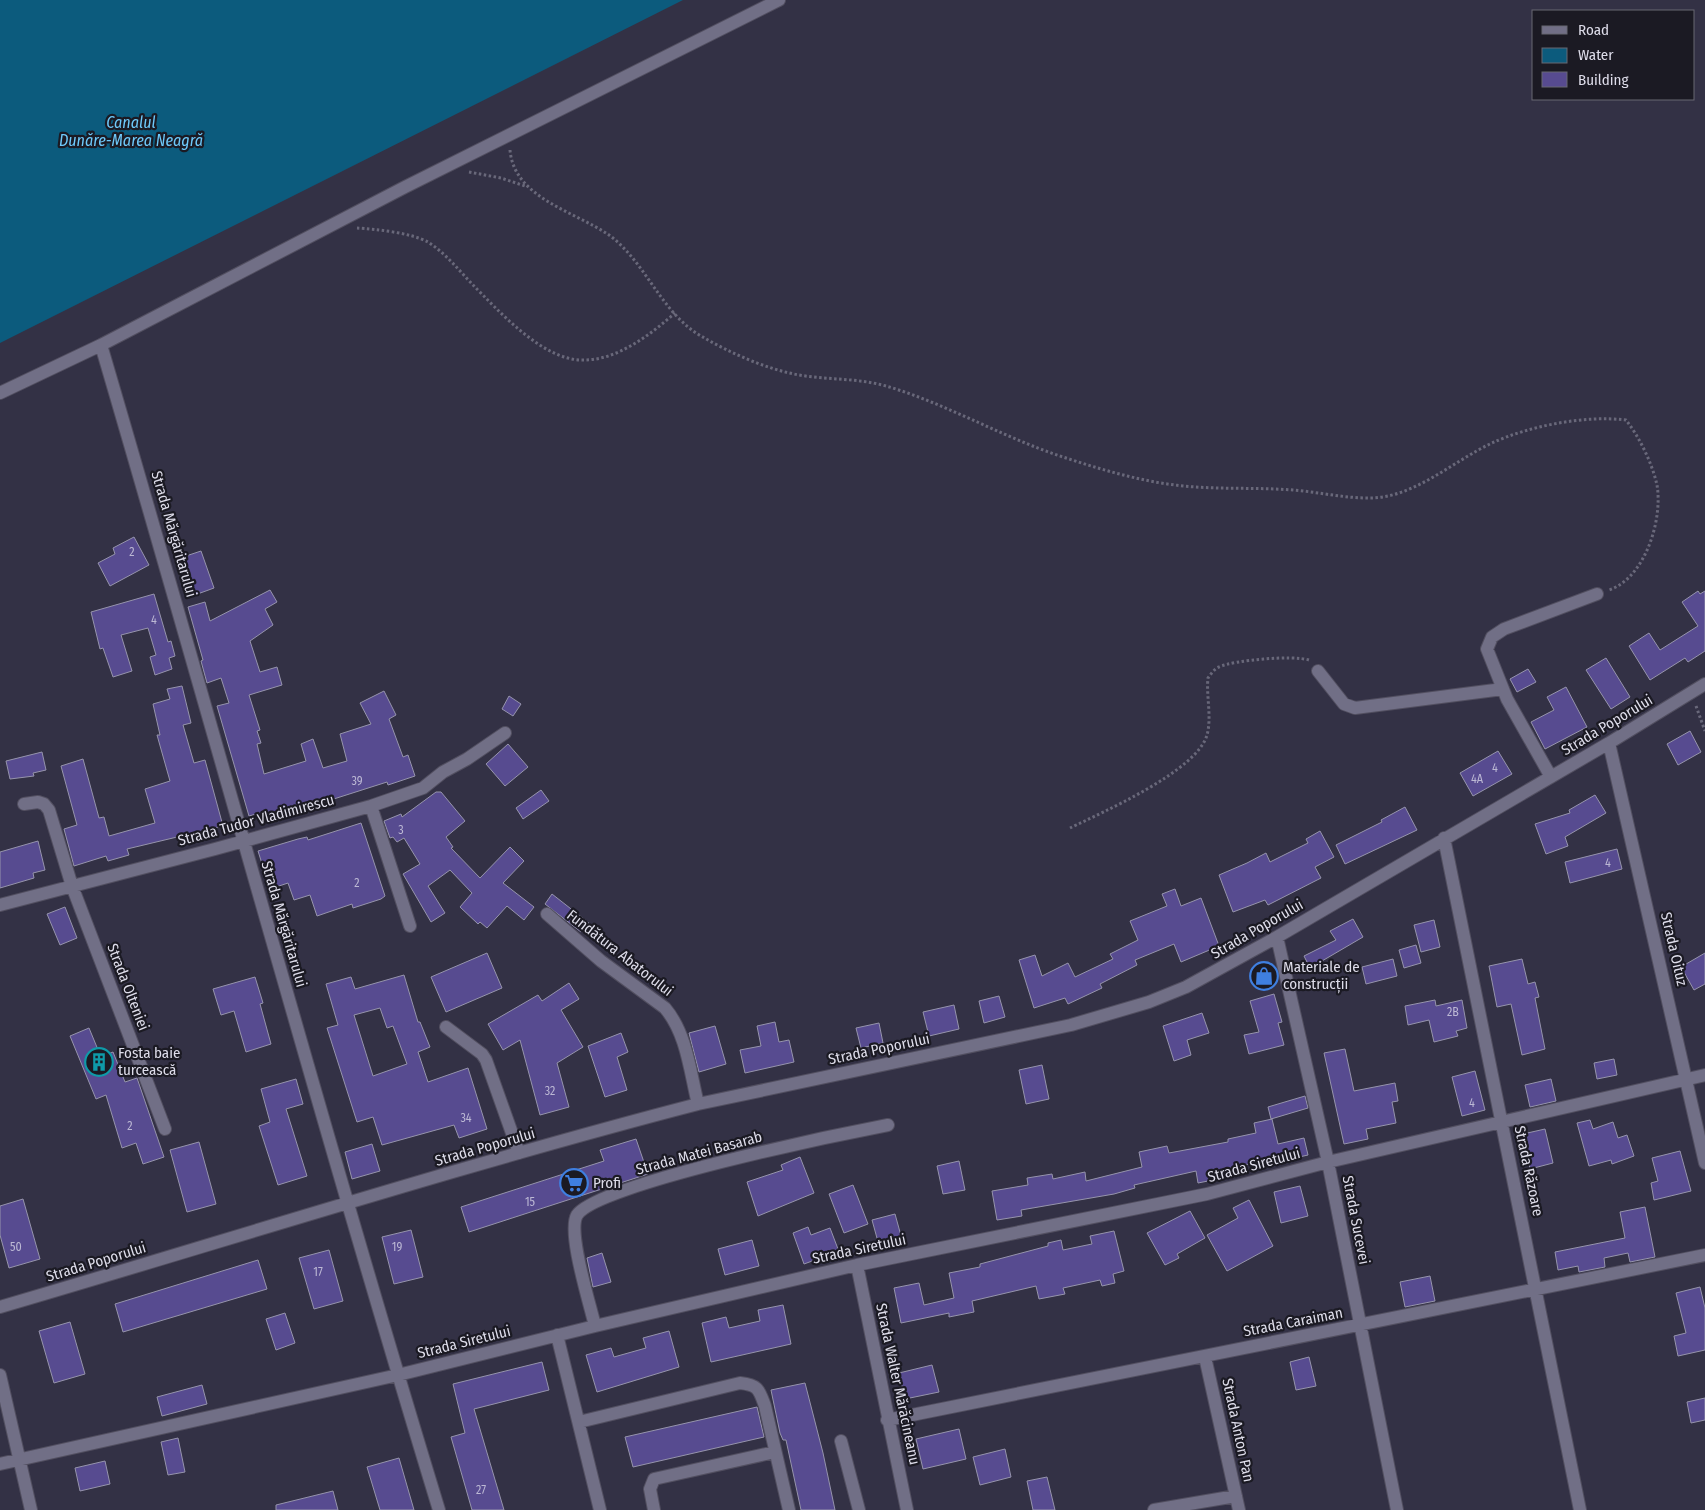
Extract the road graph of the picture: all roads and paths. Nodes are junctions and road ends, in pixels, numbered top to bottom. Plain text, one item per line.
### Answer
1 (780, 0) edge
2 (512, 134) junction
3 (460, 172) dead end
4 (527, 187) junction
5 (356, 228) dead end
6 (676, 313) junction
7 (101, 345) junction
8 (0, 393) edge
9 (1597, 594) joint
10 (1318, 671) joint
11 (1705, 684) edge
12 (1503, 689) junction
13 (1691, 693) junction
14 (1705, 731) edge
15 (505, 733) dead end
16 (1610, 743) junction
17 (1551, 776) junction
18 (24, 804) dead end
19 (371, 806) junction
20 (1070, 828) dead end
21 (1444, 838) junction
22 (244, 841) junction
23 (72, 886) junction
24 (0, 905) edge
25 (546, 914) dead end
26 (410, 926) dead end
27 (1277, 937) junction
28 (446, 1027) dead end
29 (1705, 1074) edge
30 (1686, 1080) junction
31 (698, 1104) junction
32 (1502, 1121) junction
33 (888, 1125) dead end
34 (165, 1129) dead end
35 (519, 1153) junction
36 (1328, 1162) junction
37 (1705, 1163) edge
38 (348, 1204) junction
39 (1705, 1255) edge
40 (856, 1265) junction
41 (1537, 1290) junction
42 (0, 1307) edge
43 (1360, 1325) junction
44 (595, 1326) junction
45 (557, 1335) junction
46 (1205, 1357) junction
47 (0, 1375) edge
48 (398, 1375) junction
49 (888, 1420) junction
50 (579, 1422) junction
51 (841, 1441) dead end
52 (775, 1452) junction
53 (20, 1458) junction
54 (0, 1464) edge
55 (1236, 1496) junction
56 (31, 1510) edge
57 (439, 1510) edge
58 (600, 1510) edge
59 (654, 1510) edge
60 (789, 1510) edge
61 (859, 1510) edge
62 (907, 1510) edge
63 (1154, 1510) edge
64 (1239, 1510) edge
65 (1396, 1510) edge
66 (1580, 1510) edge

1 - 2 street
2 - 4 path
2 - 7 street
3 - 4 path
4 - 6 path
5 - 6 path
6 - 9 path
7 - 8 street
7 - 22 street, Strada Mărgăritarului
9 - 12 street
10 - 12 street
10 - 20 path
11 - 13 street, Strada Poporului
12 - 17 street
13 - 14 path
13 - 16 street, Strada Poporului
15 - 19 street, Strada Tudor Vladimirescu
16 - 17 street, Strada Poporului
16 - 30 street, Strada Oituz
17 - 21 street, Strada Poporului
18 - 23 street, Strada Olteniei
19 - 22 street, Strada Tudor Vladimirescu
19 - 26 street
21 - 27 street, Strada Poporului
21 - 32 street, Strada Răzoare
22 - 23 street, Strada Tudor Vladimirescu
22 - 38 street, Strada Mărgăritarului
23 - 24 street, Strada Tudor Vladimirescu
23 - 34 street, Strada Olteniei
25 - 31 street, Fundătura Abatorului
27 - 31 street, Strada Poporului
27 - 36 street, Strada Sucevei
28 - 35 street
29 - 30 street, Strada Siretului
30 - 32 street, Strada Siretului
30 - 37 street, Strada Oituz
31 - 35 street, Strada Poporului
32 - 36 street, Strada Siretului
32 - 41 street, Strada Răzoare
33 - 44 street, Strada Matei Basarab
35 - 38 street, Strada Poporului
36 - 40 street, Strada Siretului
36 - 43 street, Strada Sucevei
38 - 42 street, Strada Poporului
38 - 48 street, Strada Mărgăritarului
39 - 41 street, Strada Caraiman
40 - 44 street, Strada Siretului
40 - 49 street, Strada Walter Mărăcineanu
41 - 43 street, Strada Caraiman
41 - 66 street, Strada Răzoare
43 - 46 street, Strada Caraiman
43 - 65 street, Strada Sucevei
44 - 45 street, Strada Siretului
45 - 48 street, Strada Siretului
45 - 50 street
46 - 49 street, Strada Caraiman
46 - 55 street, Strada Anton Pan
47 - 53 street
48 - 53 street, Strada Siretului
48 - 57 street, Strada Mărgăritarului
49 - 62 street, Strada Walter Mărăcineanu
50 - 52 street
50 - 58 street
51 - 61 street
52 - 59 street
52 - 60 street
53 - 54 street, Strada Siretului
53 - 56 street
55 - 63 street
55 - 64 street, Strada Anton Pan

